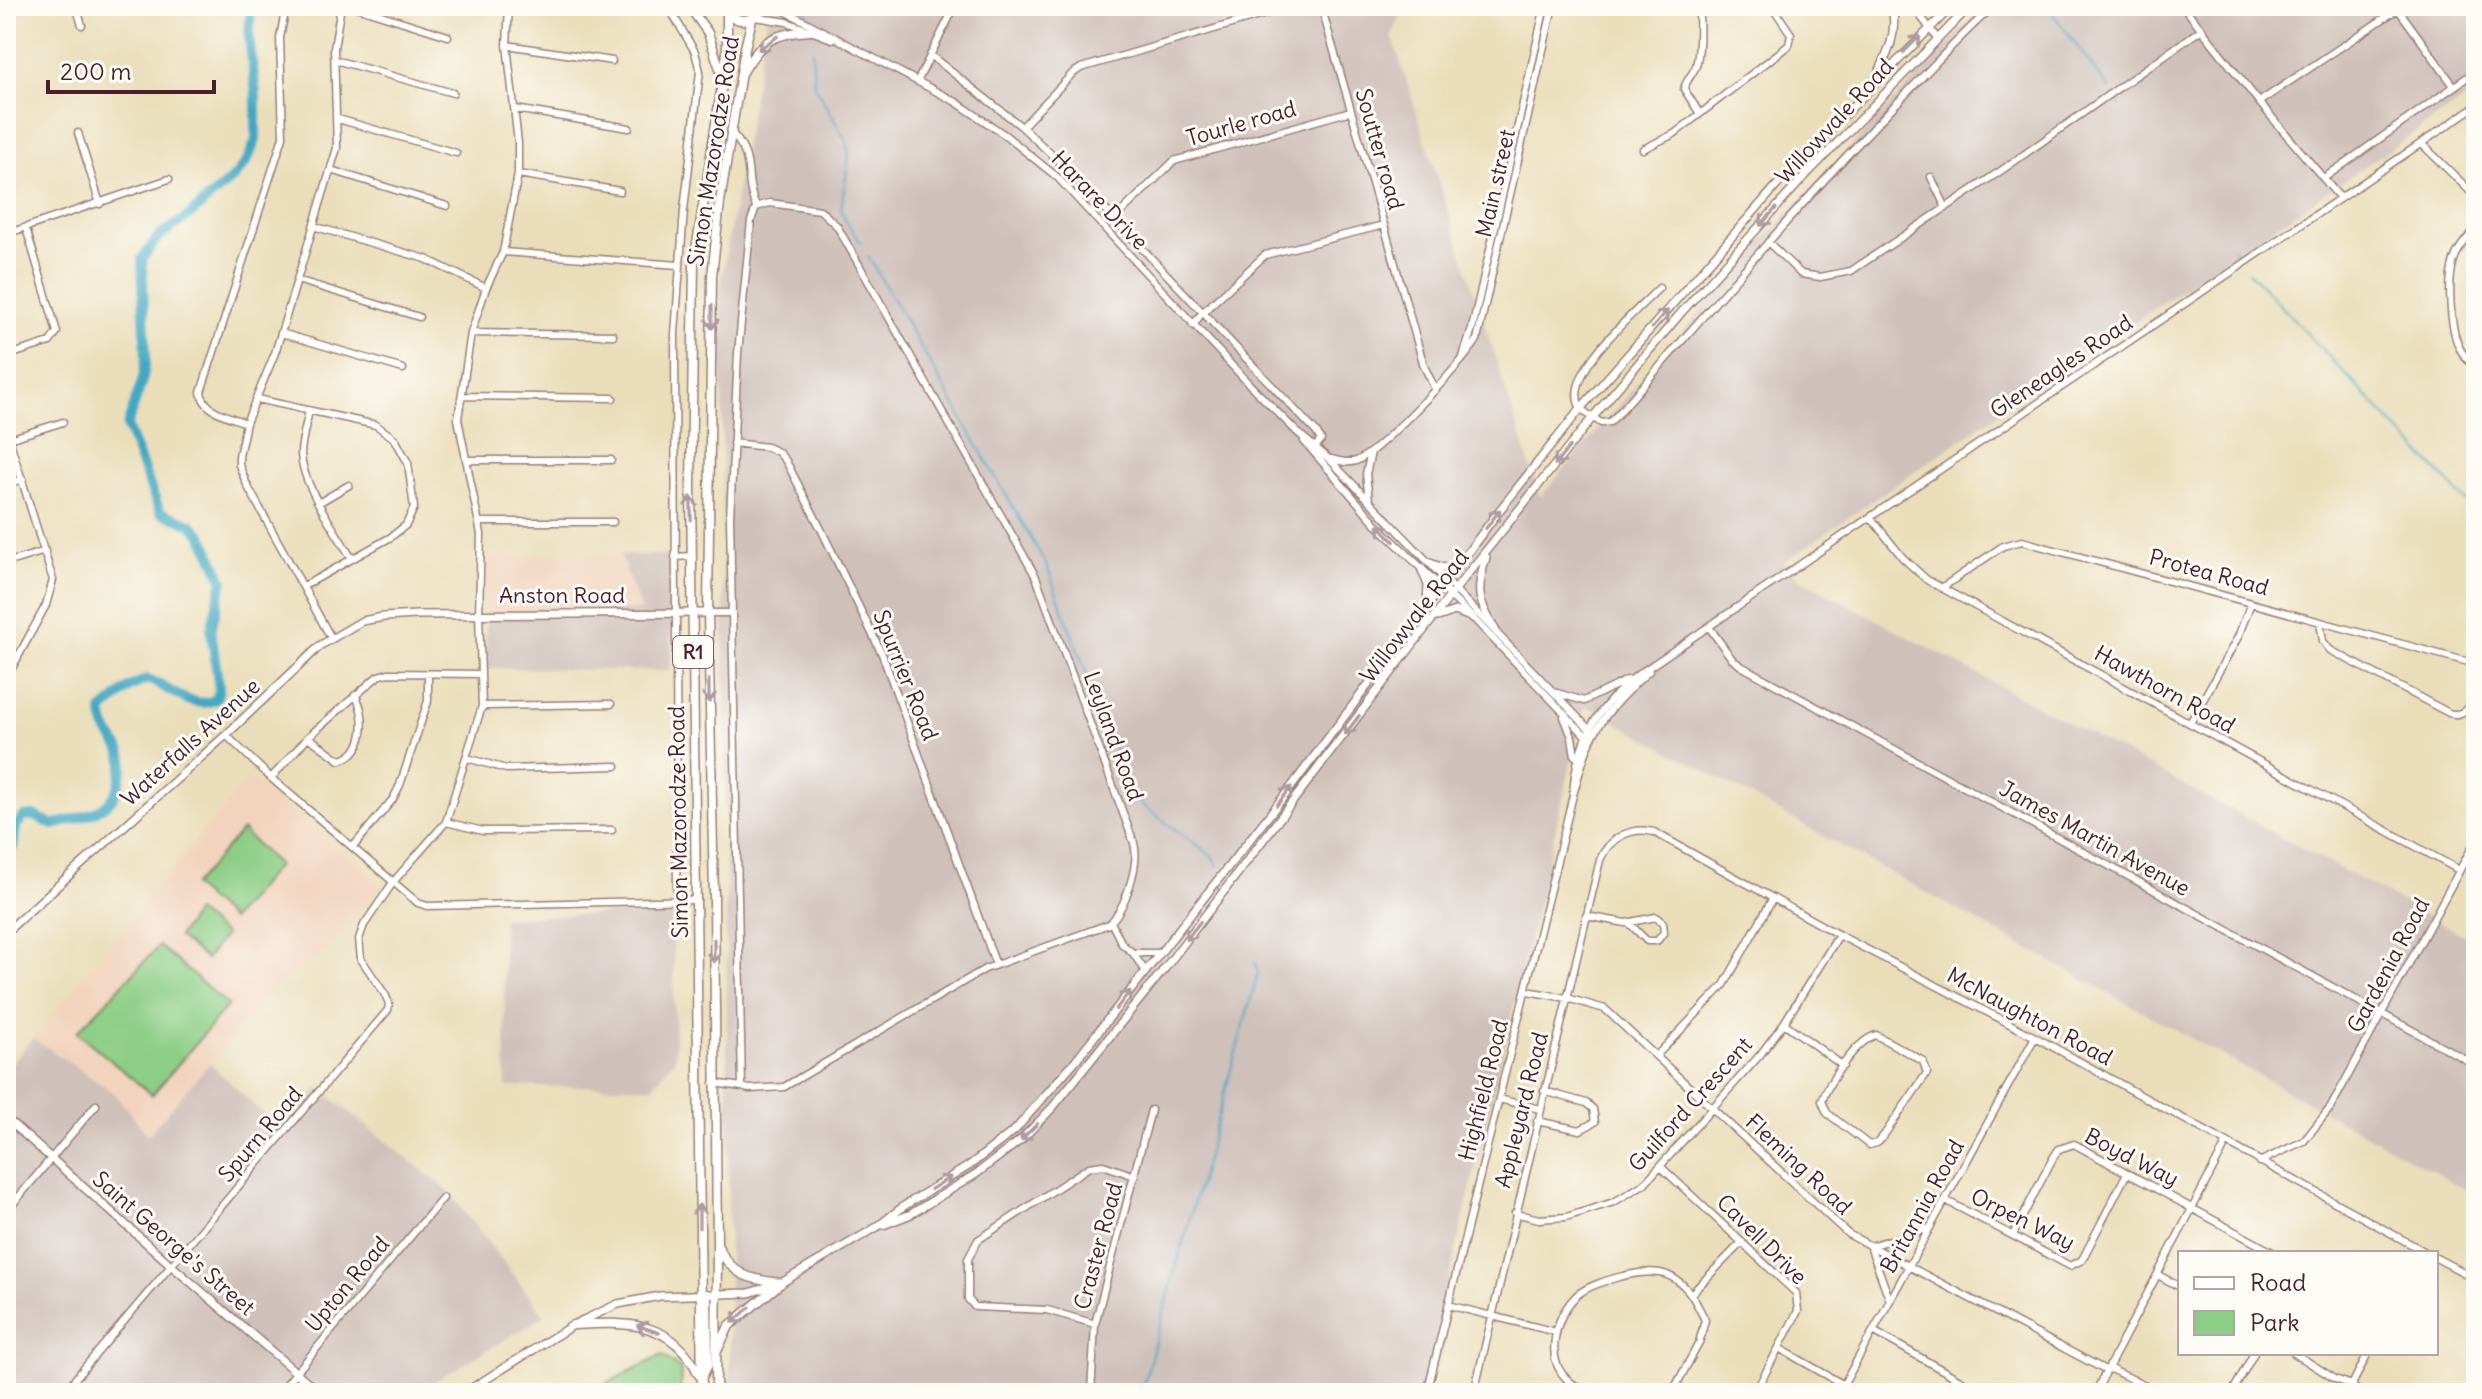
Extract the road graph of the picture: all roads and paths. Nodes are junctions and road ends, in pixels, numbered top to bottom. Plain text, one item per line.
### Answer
1 (76, 6) edge
2 (286, 6) edge
3 (341, 6) edge
4 (353, 6) edge
5 (509, 6) edge
6 (668, 6) edge
7 (689, 6) edge
8 (763, 6) edge
9 (776, 6) edge
10 (955, 6) edge
11 (1293, 6) edge
12 (1321, 6) edge
13 (1545, 6) edge
14 (1553, 6) edge
15 (1699, 6) edge
16 (1772, 6) edge
17 (1892, 6) edge
18 (1970, 6) edge
19 (1994, 6) edge
20 (2183, 6) edge
21 (1914, 7) edge
22 (1950, 7) edge
23 (2397, 8) edge
24 (723, 9) edge
25 (754, 18) junction
26 (82, 25) dead end
27 (1929, 27) junction
28 (2202, 29) junction
29 (811, 31) junction
30 (448, 36) dead end
31 (1937, 38) junction
32 (839, 41) junction
33 (507, 45) junction
34 (930, 55) junction
35 (335, 60) junction
36 (612, 61) dead end
37 (2476, 71) edge
38 (740, 78) junction
39 (723, 80) junction
40 (918, 80) junction
41 (1874, 83) junction
42 (2454, 86) junction
43 (453, 93) dead end
44 (2259, 102) junction
45 (2476, 106) edge
46 (515, 109) junction
47 (1351, 111) junction
48 (1700, 114) junction
49 (338, 119) junction
50 (1022, 127) junction
51 (629, 128) dead end
52 (78, 133) dead end
53 (732, 133) junction
54 (2421, 143) junction
55 (1643, 149) dead end
56 (456, 153) dead end
57 (331, 170) junction
58 (518, 174) junction
59 (1931, 177) dead end
60 (2324, 178) junction
61 (169, 179) dead end
62 (620, 191) dead end
63 (2476, 197) edge
64 (2340, 198) junction
65 (100, 204) junction
66 (447, 206) dead end
67 (756, 207) junction
68 (1946, 208) junction
69 (1114, 219) junction
70 (1384, 225) junction
71 (313, 226) junction
72 (26, 228) junction
73 (2476, 229) edge
74 (6, 234) edge
75 (1768, 242) junction
76 (503, 252) junction
77 (679, 265) junction
78 (297, 280) junction
79 (486, 288) junction
80 (1659, 288) dead end
81 (1202, 313) junction
82 (419, 317) dead end
83 (1193, 325) junction
84 (281, 333) junction
85 (471, 333) junction
86 (613, 335) dead end
87 (6, 356) edge
88 (1461, 363) junction
89 (403, 369) dead end
90 (2476, 370) edge
91 (1435, 389) junction
92 (462, 396) junction
93 (613, 398) dead end
94 (257, 399) junction
95 (1581, 408) junction
96 (309, 411) junction
97 (1593, 417) junction
98 (63, 422) dead end
99 (246, 423) junction
100 (6, 429) edge
101 (1297, 432) junction
102 (9, 439) junction
103 (733, 443) junction
104 (1316, 446) junction
105 (1371, 452) junction
106 (1329, 459) junction
107 (466, 460) junction
108 (611, 460) dead end
109 (23, 479) junction
110 (6, 484) edge
111 (349, 485) dead end
112 (320, 502) junction
113 (1370, 502) junction
114 (1871, 518) junction
115 (479, 522) junction
116 (613, 522) dead end
117 (45, 551) junction
118 (1487, 551) junction
119 (692, 556) junction
120 (675, 557) junction
121 (352, 559) junction
122 (1461, 562) junction
123 (6, 563) edge
124 (1430, 563) junction
125 (1421, 568) junction
126 (1444, 584) junction
127 (304, 586) junction
128 (1943, 587) junction
129 (1453, 593) junction
130 (2251, 603) junction
131 (1426, 607) junction
132 (677, 613) junction
133 (692, 613) junction
134 (708, 613) junction
135 (731, 613) junction
136 (479, 614) junction
137 (416, 615) joint
138 (1473, 618) junction
139 (1430, 622) junction
140 (2320, 622) junction
141 (1709, 627) junction
142 (1497, 633) junction
143 (331, 638) junction
144 (1665, 656) junction
145 (2476, 664) edge
146 (481, 674) junction
147 (428, 675) junction
148 (1636, 676) junction
149 (6, 679) edge
150 (1554, 692) junction
151 (2476, 693) edge
152 (355, 695) junction
153 (611, 704) dead end
154 (482, 706) junction
155 (1560, 709) junction
156 (2190, 723) junction
157 (1589, 734) junction
158 (226, 735) junction
159 (308, 737) junction
160 (467, 758) junction
161 (1575, 764) junction
162 (616, 766) dead end
163 (271, 778) junction
164 (1573, 795) junction
165 (446, 822) junction
166 (612, 830) dead end
167 (1614, 840) joint
168 (2476, 840) edge
169 (353, 847) junction
170 (2459, 870) junction
171 (394, 881) junction
172 (1773, 898) junction
173 (677, 900) junction
174 (697, 900) junction
175 (1586, 916) junction
176 (1111, 922) junction
177 (1629, 923) junction
178 (6, 932) edge
179 (1839, 935) junction
180 (1133, 953) junction
181 (1160, 953) junction
182 (996, 965) junction
183 (1145, 971) junction
184 (1527, 991) junction
185 (1567, 998) junction
186 (2382, 1015) junction
187 (1784, 1023) junction
188 (2035, 1037) junction
189 (1656, 1056) junction
190 (2476, 1065) edge
191 (1843, 1066) junction
192 (714, 1083) junction
193 (742, 1087) junction
194 (1544, 1091) junction
195 (1499, 1099) junction
196 (96, 1105) dead end
197 (1540, 1109) junction
198 (1713, 1109) junction
199 (1151, 1110) dead end
200 (6, 1118) edge
201 (1537, 1121) junction
202 (2226, 1144) junction
203 (52, 1159) junction
204 (2259, 1162) junction
205 (1660, 1166) junction
206 (2127, 1173) junction
207 (1135, 1176) junction
208 (443, 1198) dead end
209 (1947, 1201) junction
210 (2192, 1208) junction
211 (6, 1212) edge
212 (1515, 1213) junction
213 (877, 1227) junction
214 (1931, 1227) junction
215 (2013, 1235) junction
216 (1742, 1242) junction
217 (717, 1243) junction
218 (1870, 1246) junction
219 (2270, 1251) edge
220 (2422, 1251) edge
221 (2438, 1259) edge
222 (1909, 1265) junction
223 (172, 1266) junction
224 (2158, 1275) junction
225 (2476, 1279) edge
226 (781, 1283) junction
227 (2178, 1286) edge
228 (1692, 1293) junction
229 (707, 1294) junction
230 (1890, 1301) junction
231 (1448, 1305) junction
232 (1490, 1316) junction
233 (1095, 1324) junction
234 (573, 1325) junction
235 (1556, 1332) junction
236 (1875, 1332) junction
237 (1779, 1348) junction
238 (2253, 1355) edge
239 (2297, 1355) edge
240 (2367, 1355) edge
241 (715, 1356) junction
242 (2108, 1369) junction
243 (297, 1373) junction
244 (701, 1380) junction
245 (1844, 1385) junction
246 (2352, 1385) junction
247 (2154, 1389) dead end
248 (63, 1393) edge
249 (279, 1393) edge
250 (320, 1393) edge
251 (464, 1393) edge
252 (702, 1393) edge
253 (716, 1393) edge
254 (1091, 1393) edge
255 (1427, 1393) edge
256 (1474, 1393) edge
257 (1589, 1393) edge
258 (1672, 1393) edge
259 (1755, 1393) edge
260 (1839, 1393) edge
261 (1983, 1393) edge
262 (2095, 1393) edge
263 (2232, 1393) edge
264 (2360, 1393) edge

1 - 26 street
2 - 99 street
3 - 35 street
4 - 30 street
5 - 33 street
6 - 77 street
7 - 39 highway
8 - 25 highway, Simon Mazorodze Road / R1
9 - 32 street, Harare Drive
10 - 34 street
11 - 50 street
12 - 47 street, Soutter road
13 - 88 street, Main street
14 - 88 street, Main street
15 - 48 street
16 - 48 street
17 - 41 main road
18 - 31 main road, Willowvale Road
19 - 75 street
20 - 28 street
21 - 22 main road
21 - 27 street
22 - 27 main road, Willowvale Road
23 - 42 street
23 - 44 street
24 - 25 highway, Simon Mazorodze Road / R1
24 - 39 highway, Simon Mazorodze Road / R1
25 - 29 street, Harare Drive
25 - 38 highway, Simon Mazorodze Road / R1
27 - 31 street
41 -> 27 main road, Willowvale Road
28 - 44 street
28 - 68 street
29 - 32 street, Harare Drive
29 -> 38 highway
31 -> 97 main road, Willowvale Road
32 - 40 street, Harare Drive
33 - 36 street
33 - 46 street
34 - 40 street
34 - 50 street
35 - 43 street
35 - 49 street
37 - 42 street
38 - 53 highway, Simon Mazorodze Road / R1
119 -> 39 highway, Simon Mazorodze Road / R1
40 - 83 street, Harare Drive
95 -> 41 main road, Willowvale Road
42 - 60 street
44 - 60 street
45 - 54 street, Gleneagles Road
46 - 51 street
46 - 58 street
47 - 69 street, Tourle road
47 - 70 street, Soutter road
48 - 55 street
49 - 56 street
49 - 57 street
50 - 69 street
52 - 65 street
53 - 67 street
53 -> 134 highway, Simon Mazorodze Road / R1
54 - 63 street
54 - 64 street, Gleneagles Road
57 - 66 street
57 - 71 street
58 - 62 street
58 - 76 street
59 - 68 street
60 - 64 street
61 - 65 street
64 - 114 street, Gleneagles Road
65 - 72 street
67 - 103 street
67 - 176 street, Leyland Road
68 - 75 street
69 - 81 street
70 - 81 street, Soutter road
70 - 91 street
71 - 78 street
71 - 79 street
72 - 74 street
72 - 87 street
73 - 90 street
75 - 97 street
76 - 77 street
76 - 79 street
77 - 120 street
78 - 82 street
78 - 84 street
79 - 85 street
80 - 95 street
81 - 83 street, Soutter road
81 - 104 street
83 - 101 street, Harare Drive
84 - 89 street
84 - 94 street
85 - 86 street
85 - 92 street
88 - 91 street, Main street
91 - 105 street, Main street
92 - 93 street
92 - 107 street
94 - 96 street
94 - 99 street
95 - 97 street
122 -> 95 main road, Willowvale Road
96 - 112 street
96 - 121 street
97 -> 118 main road, Willowvale Road
98 - 102 street
99 - 127 street
100 - 102 street
101 - 104 street, Harare Drive
125 -> 101 street, Harare Drive
102 - 109 street
103 - 135 street
103 - 182 street, Spurrier Road
104 - 106 street, Harare Drive
105 - 106 street
105 - 113 street
106 - 113 street, Harare Drive
107 - 108 street
107 - 115 street
109 - 110 street
109 - 117 street
111 - 112 street
112 - 121 street
113 - 124 street, Harare Drive
114 - 128 street, Hawthorn Road
114 - 141 street, Gleneagles Road
115 - 116 street
115 - 136 street
117 - 123 street
117 - 149 street
118 - 129 main road, Willowvale Road
118 - 142 main road
119 - 120 street
119 - 133 highway, Simon Mazorodze Road / R1
120 - 132 street
121 - 127 street
122 - 124 main road
122 - 126 main road, Willowvale Road
124 - 126 street, Harare Drive
125 - 126 street, Harare Drive
125 - 131 main road
126 - 129 street, Harare Drive
126 - 131 main road, Willowvale Road
127 - 143 street
128 - 130 street, Protea Road
128 - 156 street, Hawthorn Road
129 - 138 street, Harare Drive
129 - 139 main road, Willowvale Road
129 - 142 street, Harare Drive
130 - 140 street, Protea Road
130 - 156 street
181 -> 131 main road, Willowvale Road
132 - 133 main road, Anston Road
132 - 136 main road, Anston Road
132 - 173 street
133 - 134 main road, Anston Road
133 - 174 highway, Simon Mazorodze Road / R1
134 - 135 street
134 -> 192 highway, Simon Mazorodze Road / R1
135 - 193 street
136 - 137 main road, Anston Road
136 - 146 street
137 - 143 main road, Waterfalls Avenue
138 - 139 main road
138 - 155 street, Harare Drive
139 -> 213 main road, Willowvale Road
140 - 145 street, Protea Road
140 - 151 street
141 - 144 street, Gleneagles Road
141 - 186 street, James Martin Avenue
142 - 150 street, Harare Drive
143 - 158 main road, Waterfalls Avenue
144 - 148 street, Gleneagles Road
144 - 157 street, Gleneagles Road
146 - 147 street
146 - 154 street
147 - 152 street
147 - 169 street
148 - 150 street
148 - 157 street, Gleneagles Road
150 - 157 street, Harare Drive
152 - 159 street
152 - 159 street
153 - 154 street
154 - 160 street
155 - 157 street, Harare Drive
155 - 161 street
156 - 170 street, Hawthorn Road
157 - 161 street, Highfield Road
157 - 164 street, Highfield Road
158 - 163 street
158 - 178 main road, Waterfalls Avenue
159 - 163 street
160 - 162 street
160 - 165 street
161 - 164 street, Highfield Road
163 - 169 street
164 - 184 street, Highfield Road
165 - 166 street
165 - 171 street
167 - 172 street, McNaughton Road
167 - 175 street, Appleyard Road
168 - 170 street, Gardenia Road
169 - 171 street
170 - 186 street, Gardenia Road
171 - 173 street
171 - 223 street, Spurn Road
172 - 179 street, McNaughton Road
172 - 189 street
173 - 174 street
229 -> 174 highway, Simon Mazorodze Road / R1
175 - 177 street
175 - 185 street, Appleyard Road
176 - 180 street
176 - 182 street
177 - 177 street
179 - 187 street, Guilford Crescent
179 - 188 street, McNaughton Road
180 - 181 street
180 - 183 street
181 - 183 main road, Willowvale Road
182 - 193 street
213 -> 183 main road, Willowvale Road
184 - 185 street, Fleming Road
184 - 195 street, Highfield Road
185 - 189 street, Fleming Road
185 - 194 street, Appleyard Road
186 - 190 street, James Martin Avenue
186 - 204 street, Gardenia Road
187 - 191 street
187 - 198 street, Guilford Crescent
188 - 202 street, McNaughton Road
188 - 209 street, Britannia Road
189 - 198 street, Fleming Road
191 - 191 street
192 - 193 street
192 - 217 highway, Simon Mazorodze Road / R1
194 - 197 street, Appleyard Road
194 - 201 street
195 - 197 street
195 - 231 street, Highfield Road
196 - 203 street
197 - 201 street, Appleyard Road
198 - 205 street, Guilford Crescent
198 - 218 street, Fleming Road
199 - 207 street, Craster Road
200 - 203 main road, Saint George's Street
201 - 212 street, Appleyard Road
202 - 204 street, McNaughton Road
202 - 210 street
203 - 211 street
203 - 223 main road, Saint George's Street
204 - 220 street, McNaughton Road
205 - 212 street, Guilford Crescent
205 - 216 street, Cavell Drive
206 - 210 street, Boyd Way
206 - 215 street, Boyd Way
206 - 215 street, Orpen Way
207 - 233 street, Craster Road
207 - 233 street
208 - 243 street, Upton Road
209 - 214 street, Britannia Road
209 - 215 street, Orpen Way
210 - 219 street, Boyd Way
210 - 224 street
212 - 232 street, Appleyard Road
213 - 226 main road, Willowvale Road
214 - 218 street
214 - 222 street, Britannia Road
216 - 228 street
216 - 237 street, Cavell Drive
217 - 226 highway
217 - 229 highway, Simon Mazorodze Road / R1
218 - 222 street, Fleming Road
218 - 230 street
221 - 225 street
222 - 230 street, Britannia Road
222 - 242 street, Fleming Road
223 - 243 main road, Saint George's Street
223 - 248 street, Spurn Road
224 - 227 street
224 - 242 street
226 - 229 main road, Willowvale Road
226 -> 241 highway
228 - 235 street
228 - 258 street
229 - 234 main road
229 - 241 highway, Simon Mazorodze Road / R1
229 - 244 highway, Simon Mazorodze Road / R1
230 - 236 street, Britannia Road
231 - 232 street
231 - 255 street, Highfield Road
232 - 235 street
232 - 256 street, Appleyard Road
233 - 254 street, Craster Road
244 -> 234 highway
234 - 251 main road
235 - 257 street
236 - 245 street, Britannia Road
236 - 261 street
237 - 245 street
237 - 259 street, Cavell Drive
238 - 263 street
239 - 246 street
240 - 246 street
241 - 253 highway, Simon Mazorodze Road / R1
242 - 247 street, Fleming Road
242 - 262 street
243 - 249 street, Upton Road
243 - 250 main road, Saint George's Street
244 - 252 highway, Simon Mazorodze Road / R1
245 - 260 street, Britannia Road
246 - 264 street

